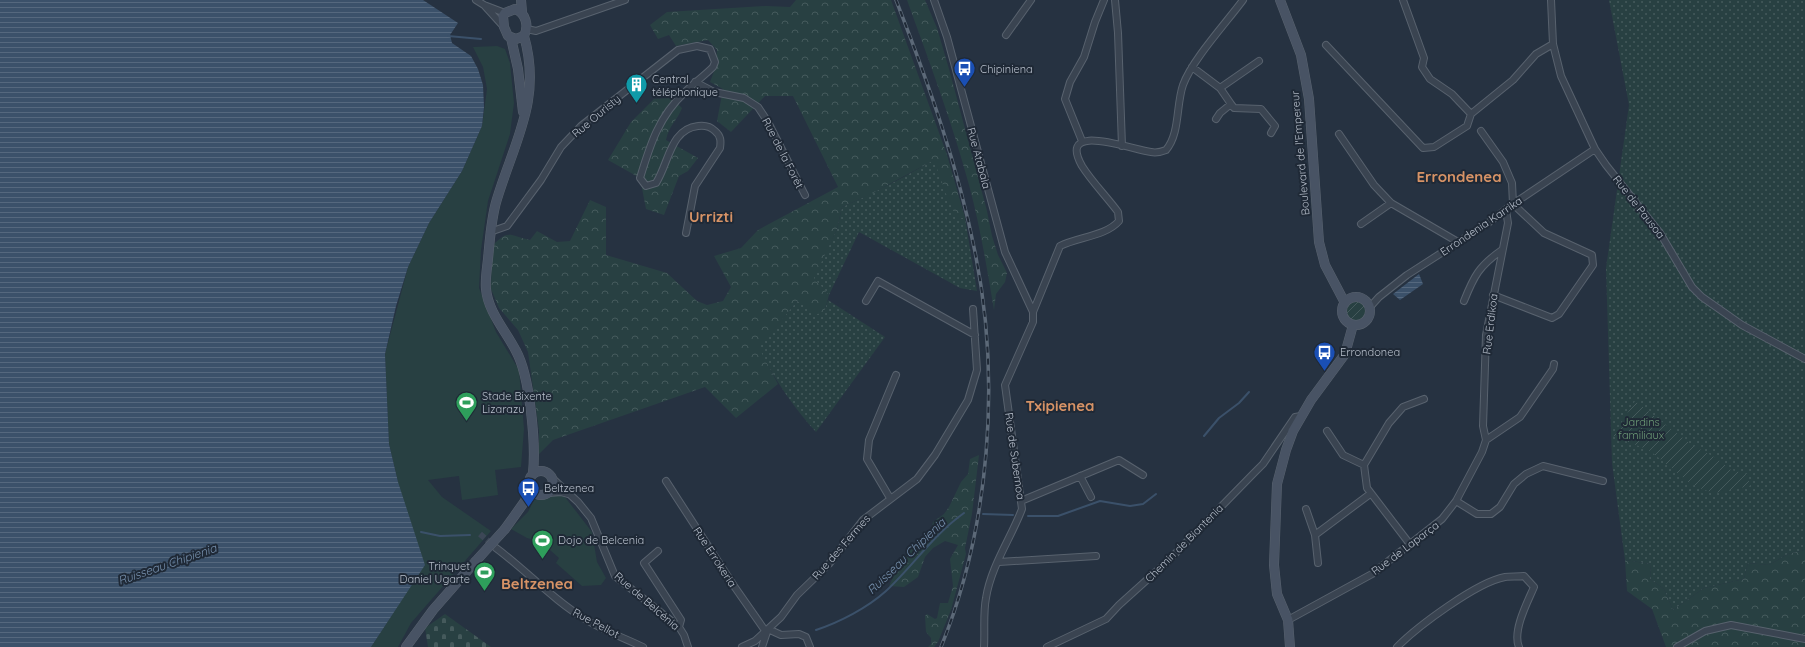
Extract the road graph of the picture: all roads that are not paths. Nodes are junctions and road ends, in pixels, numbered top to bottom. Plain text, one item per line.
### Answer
1 (476, 0) edge
2 (509, 0) edge
3 (522, 0) edge
4 (625, 0) edge
5 (934, 0) edge
6 (1031, 0) edge
7 (1104, 0) edge
8 (1115, 0) edge
9 (1243, 0) edge
10 (1280, 0) edge
11 (1403, 0) edge
12 (1551, 0) edge
13 (484, 5) junction
14 (506, 12) junction
15 (522, 12) junction
16 (504, 27) junction
17 (525, 32) junction
18 (1006, 35) dead end
19 (511, 38) junction
20 (1553, 44) junction
21 (1326, 45) dead end
22 (1259, 61) dead end
23 (1192, 67) junction
24 (695, 82) junction
25 (1220, 88) junction
26 (1231, 104) junction
27 (1471, 114) junction
28 (524, 115) junction
29 (1216, 119) dead end
30 (1481, 131) dead end
31 (1271, 133) dead end
32 (1339, 134) dead end
33 (1082, 141) junction
34 (1122, 146) junction
35 (1595, 149) junction
36 (805, 196) dead end
37 (1391, 203) junction
38 (1513, 204) junction
39 (1506, 210) junction
40 (1360, 224) dead end
41 (490, 232) junction
42 (686, 233) dead end
43 (1458, 242) junction
44 (1502, 250) junction
45 (1493, 295) junction
46 (1464, 301) dead end
47 (866, 302) dead end
48 (1344, 302) junction
49 (1370, 307) junction
50 (973, 309) dead end
51 (1033, 312) junction
52 (1353, 325) junction
53 (975, 335) junction
54 (1805, 359) edge
55 (1554, 364) dead end
56 (896, 375) dead end
57 (1424, 399) dead end
58 (1301, 416) junction
59 (1327, 431) dead end
60 (1486, 440) junction
61 (1364, 465) junction
62 (538, 472) junction
63 (1144, 475) dead end
64 (1080, 476) junction
65 (551, 477) junction
66 (666, 481) dead end
67 (1603, 481) dead end
68 (529, 486) junction
69 (548, 493) junction
70 (536, 494) junction
71 (570, 494) junction
72 (1370, 494) junction
73 (1090, 497) dead end
74 (890, 498) junction
75 (1021, 500) junction
76 (525, 501) junction
77 (1456, 501) junction
78 (1306, 509) dead end
79 (1315, 535) junction
80 (1410, 544) junction
81 (496, 548) tunnel mouth
82 (658, 551) dead end
83 (1096, 556) dead end
84 (999, 562) junction
85 (1318, 563) dead end
86 (1288, 620) junction
87 (679, 628) junction
88 (767, 631) junction
89 (1805, 639) edge
90 (409, 645) edge
91 (643, 647) edge
92 (688, 647) edge
93 (742, 647) edge
94 (762, 647) edge
95 (810, 647) edge
96 (984, 647) edge
97 (1046, 647) edge
98 (1290, 647) edge
99 (1397, 647) edge
100 (1519, 647) edge
101 (1676, 647) edge

1 - 13 street
2 - 14 main road
3 - 15 main road
4 - 17 street
5 - 51 street, Rue Atabala
6 - 18 street
7 - 33 street
8 - 34 street
9 - 23 street
10 - 48 main road, Boulevard de l'Empereur
11 - 27 street
12 - 20 street, Rue de Pausoa
13 - 14 street
13 - 16 street
14 - 15 main road
14 - 16 main road
15 - 17 main road
16 - 19 main road
17 - 19 main road
17 - 28 main road
19 - 28 main road
20 - 27 street
20 - 35 street, Rue de Pausoa
21 - 27 street
22 - 25 street
23 - 25 street
23 - 34 street
24 - 36 street, Rue de la Forêt
24 - 41 street, Rue Ouristy
24 - 42 street, Rue Ouristy
25 - 26 street
26 - 29 street
26 - 31 street
28 - 41 main road
30 - 38 street
32 - 37 street
33 - 34 street
33 - 51 street, Rue de Subernoa
35 - 38 street, Errondenia Karrika
35 - 54 street, Rue de Pausoa
37 - 40 street
37 - 43 street
38 - 39 street, Errondenia Karrika
38 - 45 street
39 - 43 street, Errondenia Karrika
39 - 44 street, Rue Erdikoa
41 - 62 main road
43 - 49 street, Errondenia Karrika
44 - 45 street, Rue Erdikoa
44 - 46 street
45 - 60 street, Rue Erdikoa
47 - 53 street
48 - 49 main road
48 - 52 main road, Boulevard de l'Empereur
49 - 52 main road
50 - 53 street, Rue des Fermes
51 - 75 street, Rue de Subernoa
52 - 58 main road
53 - 74 street, Rue des Fermes
55 - 60 street
56 - 74 street
57 - 61 street
58 - 86 main road
58 - 97 street, Chemin de Biantenia
59 - 61 street
60 - 77 street, Rue de Laparça
61 - 72 street
62 - 65 main road
62 - 68 main road
63 - 64 street
64 - 73 street
64 - 75 street
65 - 69 main road
65 - 71 street, Rue de Belcénia
66 - 88 street, Rue Errokeria
67 - 77 street
68 - 70 main road
68 - 76 main road
69 - 70 main road
69 - 71 street
70 - 76 main road
71 - 87 street, Rue de Belcénia
72 - 79 street
72 - 80 street
74 - 88 street, Rue des Fermes
75 - 84 street, Rue de Subernoa
76 - 90 main road, bridge
77 - 80 street, Rue de Laparça
78 - 79 street
79 - 85 street
80 - 86 street, Rue de Laparça
81 - 91 street, Rue Pellot
82 - 87 street
83 - 84 street
84 - 96 street, Rue de Subernoa
86 - 98 main road
87 - 92 street, Rue de Belcénia
88 - 93 street, Rue des Fermes
88 - 94 street
88 - 95 street
89 - 101 street
99 - 100 street

